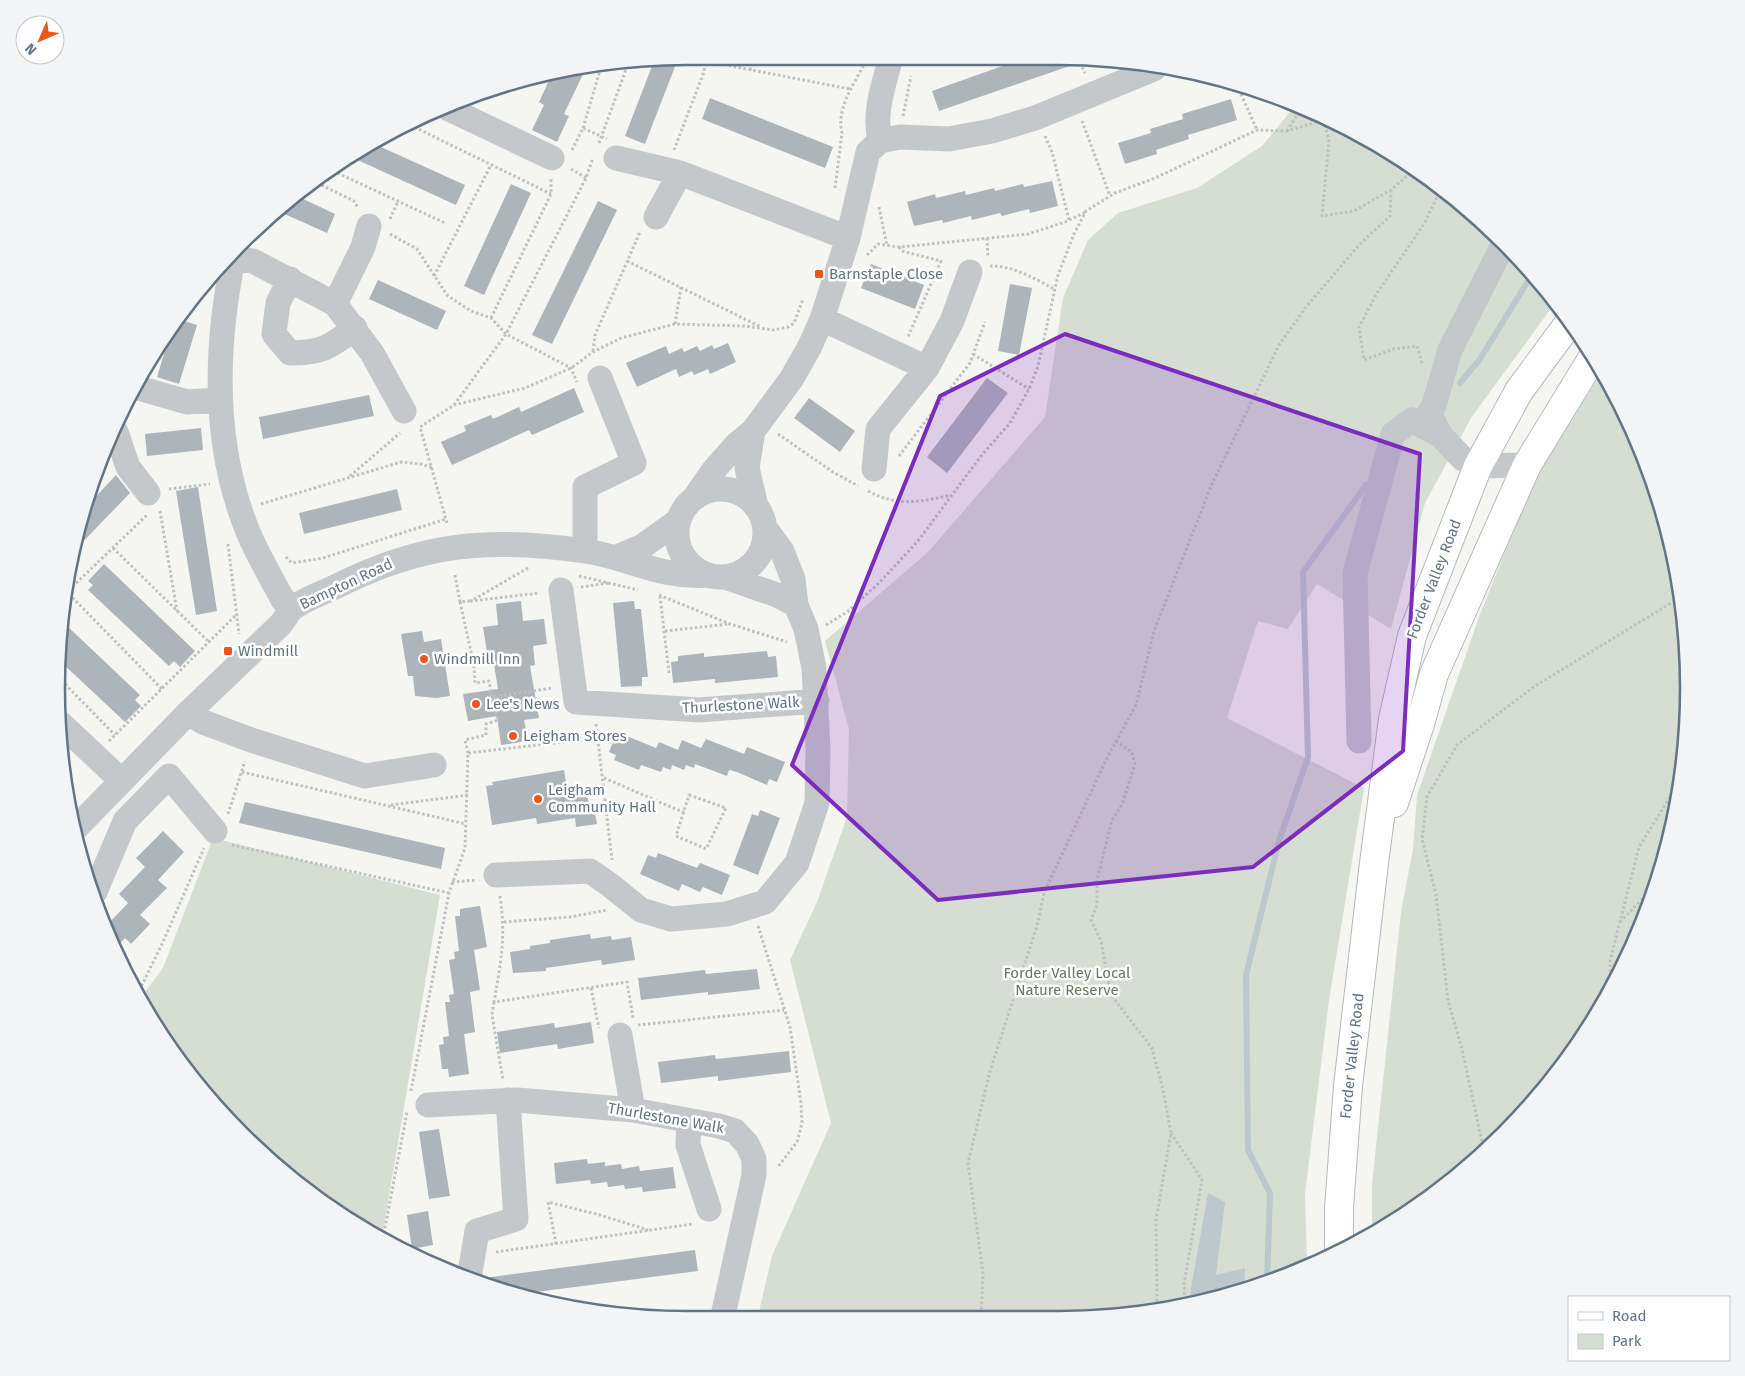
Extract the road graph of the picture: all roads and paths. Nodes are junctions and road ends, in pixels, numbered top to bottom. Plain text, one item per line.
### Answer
1 (725, 65) edge
2 (751, 65) edge
3 (864, 65) edge
4 (889, 65) edge
5 (915, 65) edge
6 (626, 68) edge
7 (750, 70) junction
8 (599, 71) edge
9 (1148, 72) edge
10 (850, 89) junction
11 (1241, 93) edge
12 (1074, 102) junction
13 (453, 111) edge
14 (1297, 113) edge
15 (1037, 117) junction
16 (1317, 122) edge
17 (1325, 125) edge
18 (415, 128) edge
19 (583, 128) junction
20 (1257, 130) junction
21 (1287, 131) junction
22 (601, 136) junction
23 (890, 139) junction
24 (603, 151) junction
25 (552, 158) junction
26 (491, 165) junction
27 (337, 173) edge
28 (680, 173) junction
29 (1409, 174) edge
30 (586, 178) junction
31 (321, 185) edge
32 (1391, 190) junction
33 (550, 194) junction
34 (833, 196) dead end
35 (1110, 196) junction
36 (1438, 196) edge
37 (1086, 211) junction
38 (656, 217) dead end
39 (1068, 220) junction
40 (445, 223) dead end
41 (369, 226) junction
42 (848, 238) junction
43 (988, 238) junction
44 (899, 247) junction
45 (1500, 250) edge
46 (239, 256) edge
47 (627, 261) dead end
48 (862, 261) dead end
49 (233, 263) edge
50 (970, 272) dead end
51 (434, 276) junction
52 (290, 279) junction
53 (681, 287) junction
54 (1054, 289) junction
55 (804, 296) dead end
56 (335, 304) junction
57 (492, 318) junction
58 (822, 320) junction
59 (985, 322) dead end
60 (675, 324) junction
61 (355, 328) junction
62 (1565, 328) edge
63 (764, 329) junction
64 (506, 334) junction
65 (973, 354) junction
66 (900, 356) junction
67 (1589, 364) edge
68 (571, 368) junction
69 (927, 368) junction
70 (1422, 369) dead end
71 (590, 382) joint
72 (141, 389) edge
73 (1029, 389) junction
74 (219, 400) junction
75 (454, 405) junction
76 (410, 425) junction
77 (753, 431) junction
78 (1441, 436) junction
79 (118, 437) edge
80 (1528, 465) junction
81 (1478, 466) junction
82 (433, 468) junction
83 (878, 477) joint
84 (348, 478) junction
85 (233, 481) junction
86 (695, 497) junction
87 (155, 499) junction
88 (242, 510) junction
89 (760, 517) junction
90 (679, 520) junction
91 (227, 539) dead end
92 (113, 548) junction
93 (281, 550) dead end
94 (585, 551) junction
95 (617, 557) junction
96 (536, 568) dead end
97 (455, 575) dead end
98 (716, 576) junction
99 (565, 582) junction
100 (74, 586) edge
101 (643, 591) dead end
102 (651, 593) dead end
103 (660, 595) junction
104 (72, 597) edge
105 (471, 601) junction
106 (460, 602) junction
107 (1674, 603) edge
108 (796, 605) junction
109 (293, 608) junction
110 (178, 611) junction
111 (236, 615) junction
112 (730, 624) junction
113 (664, 631) junction
114 (808, 636) junction
115 (209, 642) junction
116 (242, 662) junction
117 (669, 673) dead end
118 (65, 685) edge
119 (162, 689) junction
120 (534, 692) dead end
121 (492, 697) junction
122 (817, 701) junction
123 (585, 703) junction
124 (188, 713) junction
125 (66, 735) edge
126 (115, 735) junction
127 (598, 738) junction
128 (251, 740) junction
129 (1359, 741) dead end
130 (1116, 742) junction
131 (468, 753) junction
132 (94, 755) junction
133 (434, 765) dead end
134 (604, 778) junction
135 (122, 782) junction
136 (468, 795) junction
137 (1670, 796) edge
138 (388, 806) dead end
139 (685, 813) junction
140 (80, 824) edge
141 (212, 836) junction
142 (1374, 863) junction
143 (496, 875) joint
144 (97, 885) edge
145 (619, 892) junction
146 (449, 893) junction
147 (1644, 898) edge
148 (752, 906) junction
149 (504, 922) junction
150 (1619, 922) junction
151 (1610, 974) edge
152 (141, 986) edge
153 (591, 988) junction
154 (494, 1002) junction
155 (784, 1010) junction
156 (620, 1035) joint
157 (508, 1100) junction
158 (415, 1103) junction
159 (633, 1110) junction
160 (689, 1121) junction
161 (1170, 1134) junction
162 (1482, 1143) edge
163 (752, 1187) junction
164 (708, 1208) joint
165 (648, 1230) junction
166 (384, 1232) edge
167 (556, 1244) junction
168 (1339, 1244) edge
169 (471, 1267) edge
170 (1185, 1298) edge
171 (1157, 1303) edge
172 (724, 1311) edge
173 (981, 1311) edge

1 - 7 path
2 - 7 path
3 - 10 path
4 - 23 street
5 - 23 path
6 - 22 path
7 - 10 path
8 - 19 path
9 - 12 street
10 - 34 path
11 - 20 path
12 - 15 street
12 - 35 path
13 - 25 street
14 - 21 path
15 - 23 street
15 - 39 path
16 - 21 path
17 - 32 path
18 - 26 path
19 - 22 path
19 - 25 path
20 - 21 path
20 - 35 path
22 - 24 path
22 - 24 path
23 - 42 street
24 - 28 street
24 - 30 path
25 - 30 path
25 - 33 path
26 - 33 path
26 - 51 path
27 - 40 path
28 - 38 street
28 - 42 street
29 - 32 path
30 - 64 path
31 - 41 path
32 - 130 path
33 - 57 path
35 - 37 path
36 - 70 path
37 - 39 path
37 - 54 path
39 - 43 path
41 - 51 path
41 - 56 street
42 - 58 street
43 - 44 path
43 - 54 path
44 - 48 path
44 - 66 path
45 - 78 street
46 - 52 street
47 - 53 path
49 - 74 street
50 - 69 street
51 - 57 path
52 - 56 street
52 - 61 street
53 - 60 path
53 - 63 path
54 - 73 path
55 - 63 path
56 - 61 street
57 - 64 path
58 - 66 street
58 - 77 street
59 - 65 path
60 - 63 path
60 - 68 path
61 - 76 street
62 - 81 main road, Forder Valley Road
64 - 68 path
64 - 75 path
65 - 73 path
65 - 83 path
66 - 69 street
67 - 80 main road, Forder Valley Road
68 - 71 path
68 - 75 path
69 - 83 street
71 - 94 street
72 - 74 street
73 - 114 path
74 - 85 street
75 - 76 path
76 - 82 path
76 - 84 path
77 - 86 street
77 - 89 street
78 - 81 street
78 - 129 street
79 - 87 street
80 - 81 street
80 - 142 main road, Forder Valley Road
81 - 142 main road, Forder Valley Road
82 - 84 path
82 - 93 path
84 - 88 path
85 - 87 path
85 - 88 street
86 - 89 street
86 - 90 street
87 - 92 path
87 - 110 path
88 - 109 street
89 - 98 street, Bampton Road
89 - 108 street, Thurlestone Walk
90 - 95 street
90 - 98 street
91 - 111 path
92 - 100 path
92 - 110 path
94 - 95 street, Bampton Road
94 - 109 street, Bampton Road
95 - 98 street, Bampton Road
96 - 105 path
97 - 106 path
98 - 108 street
99 - 101 path
99 - 105 path
99 - 123 street
102 - 103 path
103 - 112 path
103 - 113 path
104 - 119 path
105 - 106 path
106 - 121 path
107 - 162 path
108 - 114 street, Thurlestone Walk
109 - 116 street, Bampton Road
110 - 115 path
111 - 115 path
111 - 116 path
112 - 113 path
112 - 114 path
113 - 117 path
114 - 122 street, Thurlestone Walk
115 - 119 path
116 - 124 street, Bampton Road
118 - 126 path
119 - 126 path
120 - 121 path
121 - 131 path
122 - 123 street, Thurlestone Walk
122 - 148 street, Thurlestone Walk
123 - 127 path
124 - 128 street
124 - 135 street, Bampton Road
125 - 132 street
126 - 132 path
127 - 131 path
127 - 134 path
128 - 133 street
128 - 141 path
130 - 161 path
130 - 173 path
131 - 136 path
132 - 135 street
134 - 139 path
134 - 145 path
135 - 140 street, Bampton Road
136 - 138 path
136 - 146 path
137 - 150 path
139 - 139 path
141 - 144 street
141 - 146 path
141 - 152 path
142 - 168 main road, Forder Valley Road
143 - 145 street, Thurlestone Walk
143 - 149 path
145 - 148 street, Thurlestone Walk
145 - 149 path
146 - 158 path
147 - 150 path
148 - 155 path
149 - 154 path
150 - 151 path
153 - 154 path
153 - 155 path
153 - 156 path
154 - 157 path
155 - 163 path
156 - 159 street
157 - 158 street, Thurlestone Walk
157 - 159 street, Thurlestone Walk
157 - 169 street
158 - 166 path
159 - 160 street, Thurlestone Walk
160 - 163 street, Thurlestone Walk
160 - 164 street
161 - 170 path
161 - 171 path
163 - 172 street, Thurlestone Walk
164 - 165 path
165 - 167 path
165 - 167 path
167 - 169 path

